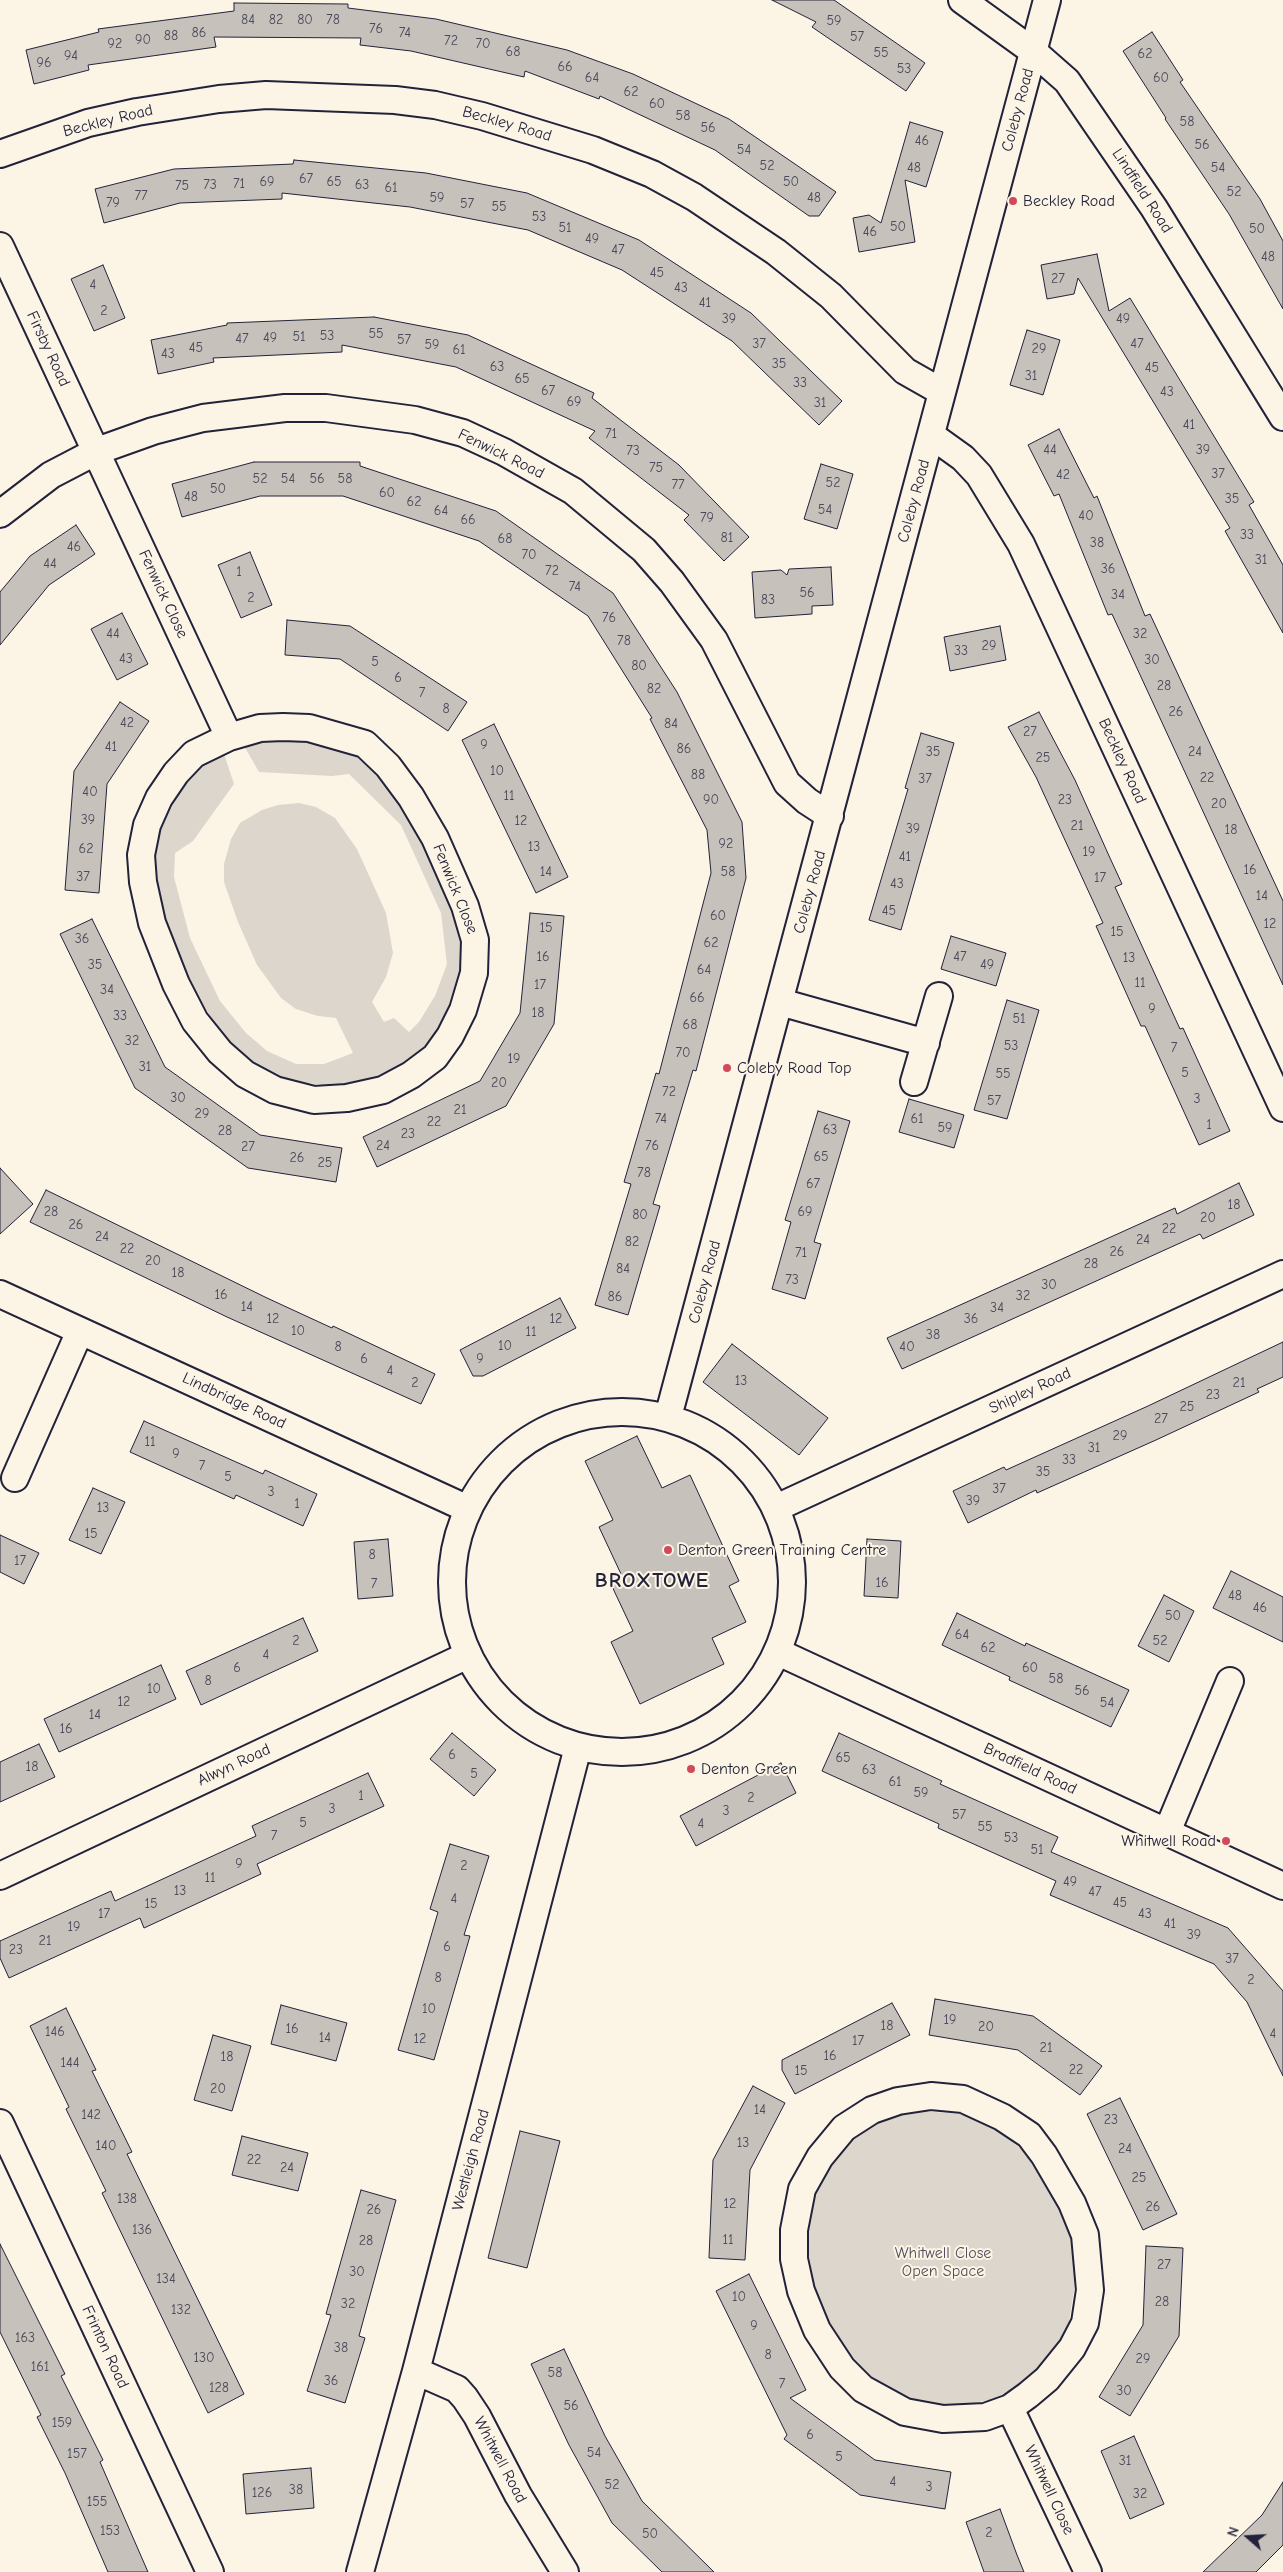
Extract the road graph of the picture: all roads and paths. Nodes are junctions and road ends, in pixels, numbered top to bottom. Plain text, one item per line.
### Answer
1 (962, 0) edge
2 (1047, 0) edge
3 (1034, 52) junction
4 (0, 154) edge
5 (0, 246) edge
6 (942, 392) junction
7 (1283, 417) edge
8 (931, 435) junction
9 (97, 451) junction
10 (0, 514) edge
11 (228, 738) junction
12 (830, 816) junction
13 (939, 996) dead end
14 (780, 1002) junction
15 (926, 1043) junction
16 (914, 1082) dead end
17 (1283, 1108) edge
18 (1283, 1274) edge
19 (0, 1294) edge
20 (80, 1331) junction
21 (668, 1417) junction
22 (15, 1478) dead end
23 (776, 1508) junction
24 (468, 1509) junction
25 (778, 1652) junction
26 (468, 1655) junction
27 (1230, 1681) dead end
28 (578, 1748) junction
29 (1167, 1832) junction
30 (0, 1876) edge
31 (1283, 1886) edge
32 (0, 2123) edge
33 (416, 2371) junction
34 (1010, 2408) junction
35 (210, 2572) edge
36 (360, 2572) edge
37 (565, 2572) edge
38 (1088, 2572) edge

1 - 3 street, Lindfield Road
2 - 3 street, Coleby Road
3 - 6 street, Coleby Road
3 - 7 street, Lindfield Road
4 - 6 street, Beckley Road
5 - 9 street, Firsby Road
6 - 8 street, Coleby Road
8 - 12 street, Coleby Road
8 - 17 street, Beckley Road
9 - 10 street, Fenwick Road
9 - 11 street, Fenwick Close
9 - 12 street, Fenwick Road
11 - 11 street, Fenwick Close
12 - 14 street, Coleby Road
13 - 15 street
14 - 15 street
14 - 21 street, Coleby Road
15 - 16 street
18 - 23 street, Shipley Road
19 - 20 street, Lindbridge Road
20 - 22 street
20 - 24 street, Lindbridge Road
21 - 23 street
21 - 24 street
23 - 25 street
24 - 26 street
25 - 28 street
25 - 29 street, Bradfield Road
26 - 28 street
26 - 30 street, Alwyn Road
27 - 29 street
28 - 33 street, Westleigh Road
29 - 31 street, Bradfield Road
32 - 35 street, Frinton Road
33 - 36 street, Westleigh Road
33 - 37 street, Whitwell Road
34 - 34 street
34 - 38 street, Whitwell Close

